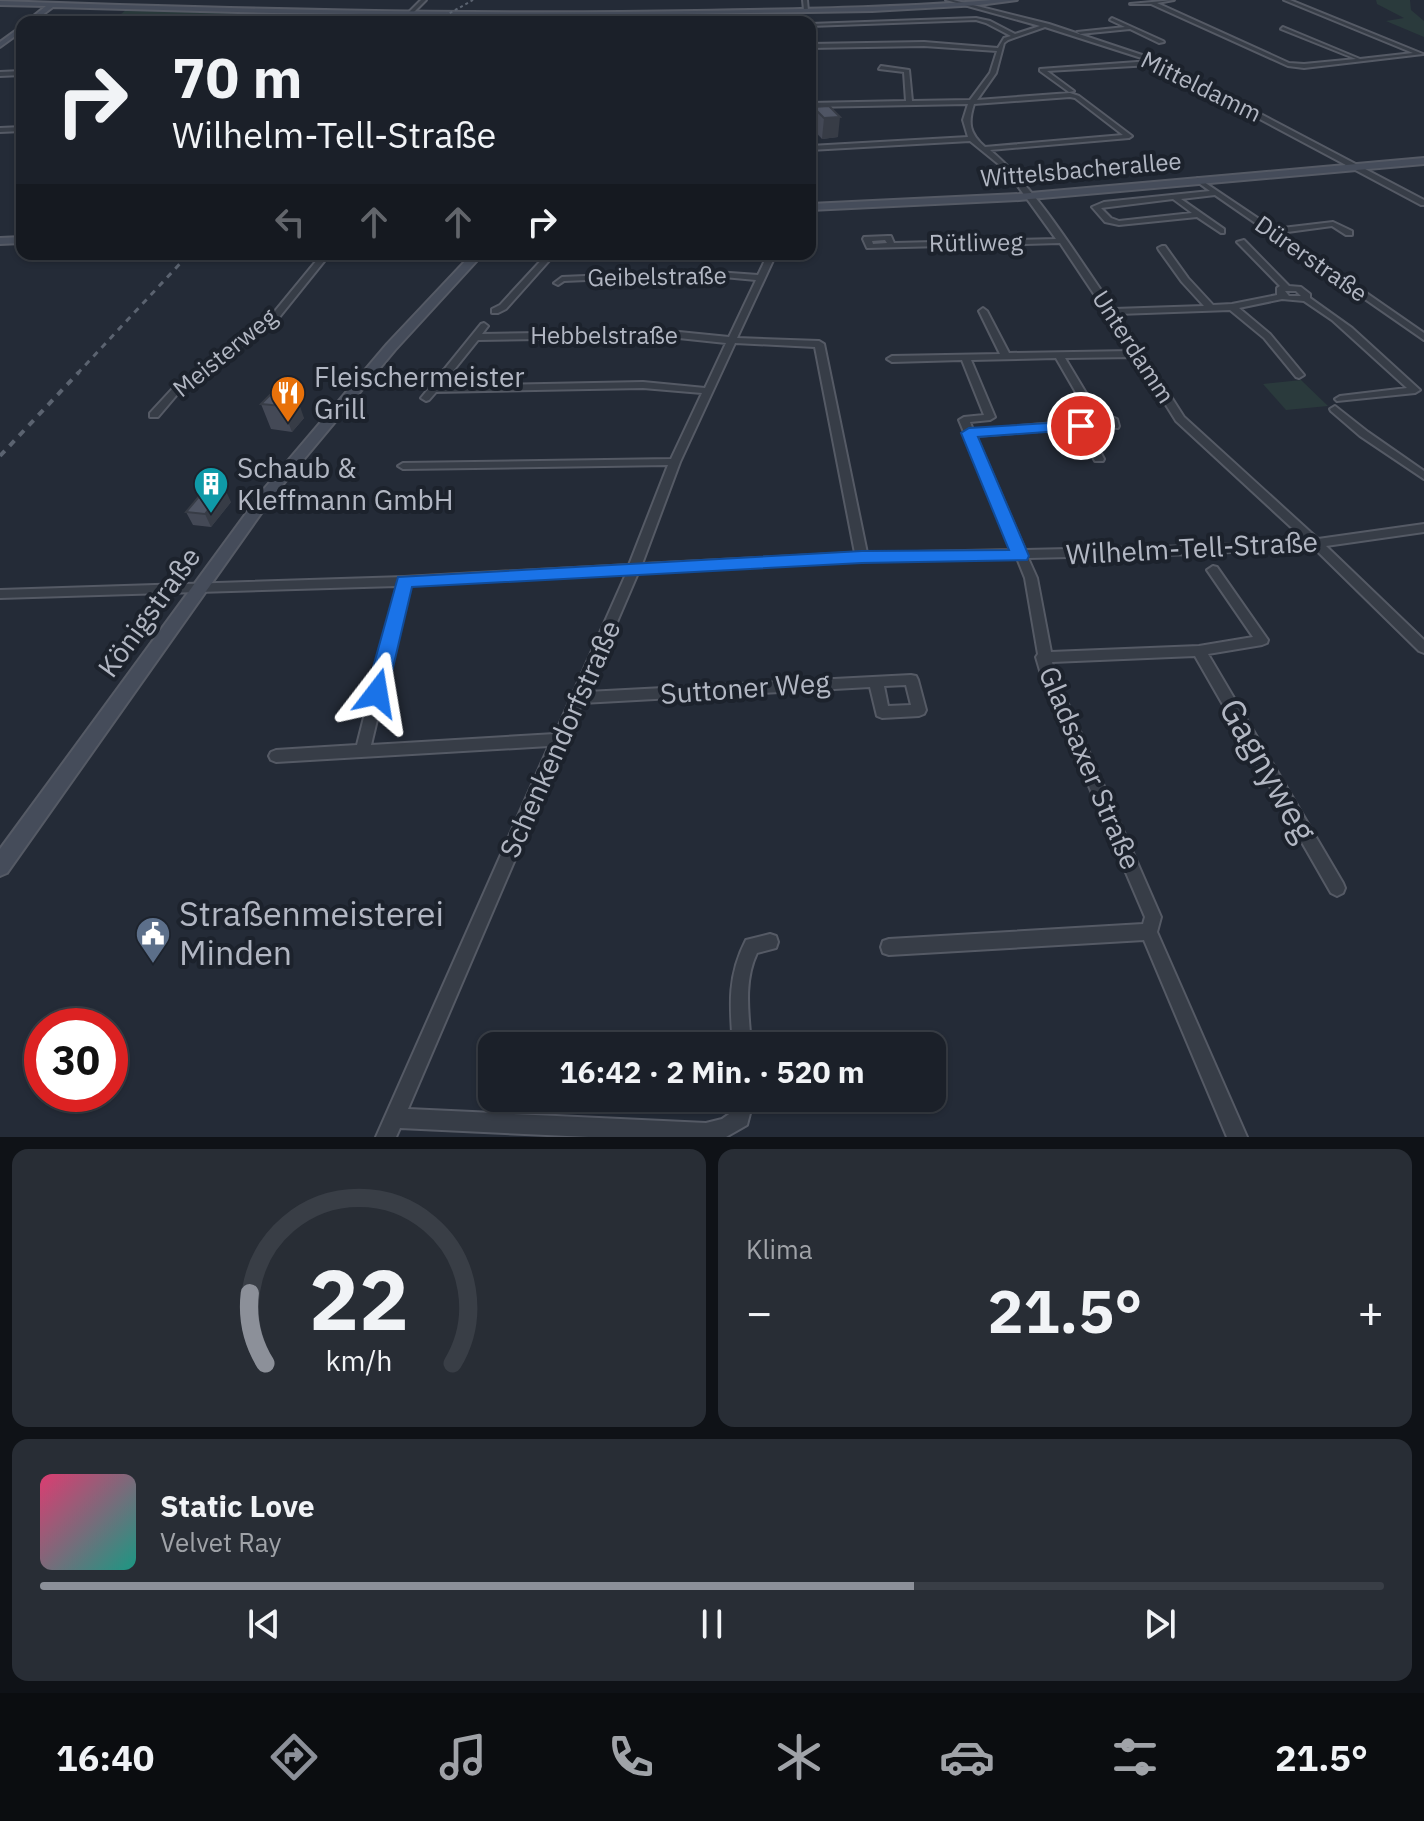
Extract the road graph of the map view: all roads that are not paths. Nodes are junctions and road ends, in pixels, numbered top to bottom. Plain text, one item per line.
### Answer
1 (424, 0) edge
2 (948, 0) edge
3 (1014, 0) edge
4 (1172, 0) edge
5 (1286, 0) edge
6 (1151, 2) junction
7 (0, 3) edge
8 (54, 3) edge
9 (1132, 4) dead end
10 (964, 5) junction
11 (654, 11) junction
12 (408, 14) junction
13 (37, 16) edge
14 (651, 16) edge
15 (763, 16) edge
16 (816, 17) edge
17 (816, 18) edge
18 (1112, 19) dead end
19 (1047, 25) junction
20 (1130, 28) junction
21 (1283, 28) dead end
22 (16, 33) edge
23 (1073, 33) junction
24 (1015, 36) junction
25 (1161, 42) dead end
26 (0, 45) edge
27 (816, 46) edge
28 (1000, 50) junction
29 (1422, 55) edge
30 (1361, 60) junction
31 (1158, 62) junction
32 (881, 68) dead end
33 (1071, 68) junction
34 (1082, 68) junction
35 (1071, 91) dead end
36 (909, 102) junction
37 (972, 102) junction
38 (816, 105) edge
39 (972, 139) junction
40 (816, 148) edge
41 (983, 149) junction
42 (1424, 161) edge
43 (1354, 166) junction
44 (1198, 180) junction
45 (1215, 193) junction
46 (1030, 196) junction
47 (1174, 197) junction
48 (1424, 203) edge
49 (816, 207) edge
50 (1198, 215) junction
51 (1221, 231) dead end
52 (1272, 232) junction
53 (1349, 233) dead end
54 (1061, 241) junction
55 (1241, 242) dead end
56 (892, 246) dead end
57 (1162, 248) dead end
58 (321, 260) edge
59 (472, 260) edge
60 (546, 260) edge
61 (769, 260) edge
62 (759, 278) junction
63 (558, 283) dead end
64 (1284, 291) junction
65 (1232, 307) junction
66 (1211, 308) junction
67 (495, 311) dead end
68 (983, 311) dead end
69 (1112, 312) junction
70 (484, 326) dead end
71 (475, 337) junction
72 (1424, 337) edge
73 (733, 338) junction
74 (1058, 354) junction
75 (1139, 354) junction
76 (1006, 356) junction
77 (965, 357) junction
78 (892, 359) dead end
79 (1299, 375) dead end
80 (1420, 389) edge
81 (707, 391) junction
82 (154, 415) dead end
83 (990, 417) junction
84 (1081, 426) junction
85 (997, 431) junction
86 (969, 433) junction
87 (1099, 459) dead end
88 (675, 462) junction
89 (403, 466) dead end
90 (1424, 476) edge
91 (1424, 528) edge
92 (1316, 543) junction
93 (1020, 556) junction
94 (862, 557) junction
95 (1213, 570) dead end
96 (633, 571) junction
97 (404, 581) junction
98 (196, 590) junction
99 (0, 594) edge
100 (1424, 648) edge
101 (1199, 651) junction
102 (1043, 657) junction
103 (876, 681) junction
104 (579, 698) junction
105 (559, 740) junction
106 (363, 749) junction
107 (276, 756) dead end
108 (0, 866) edge
109 (1337, 888) dead end
110 (1149, 932) junction
111 (770, 942) dead end
112 (889, 947) dead end
113 (741, 1032) edge
114 (742, 1112) edge
115 (395, 1118) junction
116 (386, 1137) edge
117 (1237, 1137) edge

1 - 12 street
2 - 10 street, Mitteldamm
3 - 10 street
4 - 6 street
5 - 29 street
6 - 9 street
6 - 30 street
7 - 8 street
8 - 12 street
8 - 13 street
10 - 16 street
10 - 19 street, Mitteldamm
11 - 12 street
11 - 14 street
11 - 15 street
17 - 24 street
18 - 20 street
19 - 23 street, Mitteldamm
19 - 24 street
20 - 23 street
20 - 25 street
21 - 30 street
22 - 26 street
23 - 31 street, Mitteldamm
24 - 28 street
27 - 28 street
28 - 37 street
29 - 30 street
31 - 34 street
31 - 43 street, Mitteldamm
32 - 36 street
33 - 34 street
33 - 34 street
33 - 35 street
36 - 37 street
36 - 38 street
37 - 39 street
37 - 41 street
39 - 40 street
39 - 41 street, Unterdamm
41 - 46 street, Unterdamm
42 - 43 street, Wittelsbacherallee
43 - 44 street, Wittelsbacherallee
43 - 48 street, Mitteldamm
44 - 45 street, Dürerstraße
44 - 46 street, Wittelsbacherallee
45 - 47 street
45 - 52 street, Dürerstraße
46 - 49 street, Wittelsbacherallee
46 - 54 street, Unterdamm
47 - 50 street
47 - 50 street
50 - 51 street
52 - 53 street
52 - 72 street, Dürerstraße
54 - 56 street, Rütliweg
54 - 69 street, Unterdamm
55 - 64 street
57 - 66 street
58 - 82 street, Meisterweg
59 - 98 street, Königstraße
60 - 67 street
61 - 62 street, Schenkendorfstraße
62 - 63 street, Geibelstraße
62 - 73 street, Schenkendorfstraße
64 - 65 street
64 - 80 street
65 - 66 street
65 - 79 street
66 - 69 street
68 - 76 street
69 - 75 street, Unterdamm
70 - 71 street
71 - 73 street, Hebbelstraße
71 - 81 street
73 - 81 street, Schenkendorfstraße
73 - 94 street, Hebbelstraße
74 - 75 street
74 - 76 street
74 - 84 street
75 - 92 street, Unterdamm
76 - 77 street
77 - 78 street
77 - 83 street
80 - 90 street
81 - 88 street, Schenkendorfstraße
83 - 85 street
83 - 86 street
84 - 85 street
84 - 87 street
85 - 86 street
86 - 93 street, Gladsaxer Straße
88 - 89 street
88 - 96 street, Schenkendorfstraße
91 - 92 street, Wilhelm-Tell-Straße
92 - 93 street, Wilhelm-Tell-Straße
92 - 100 street, Unterdamm
93 - 94 street, Wilhelm-Tell-Straße
93 - 102 street, Gladsaxer Straße
94 - 96 street, Wilhelm-Tell-Straße
95 - 101 street
96 - 97 street, Wilhelm-Tell-Straße
96 - 104 street, Schenkendorfstraße
97 - 98 street, Wilhelm-Tell-Straße
97 - 106 street
98 - 99 street, Wilhelm-Tell-Straße
98 - 108 street, Königstraße
101 - 102 street
101 - 109 street, Gagnyweg
102 - 110 street, Gladsaxer Straße
103 - 103 street, Suttoner Weg
103 - 104 street, Suttoner Weg
104 - 105 street, Schenkendorfstraße
105 - 106 street
105 - 115 street, Schenkendorfstraße
106 - 107 street
110 - 112 street
110 - 117 street, Gladsaxer Straße
111 - 113 street
114 - 115 street
115 - 116 street, Schenkendorfstraße

